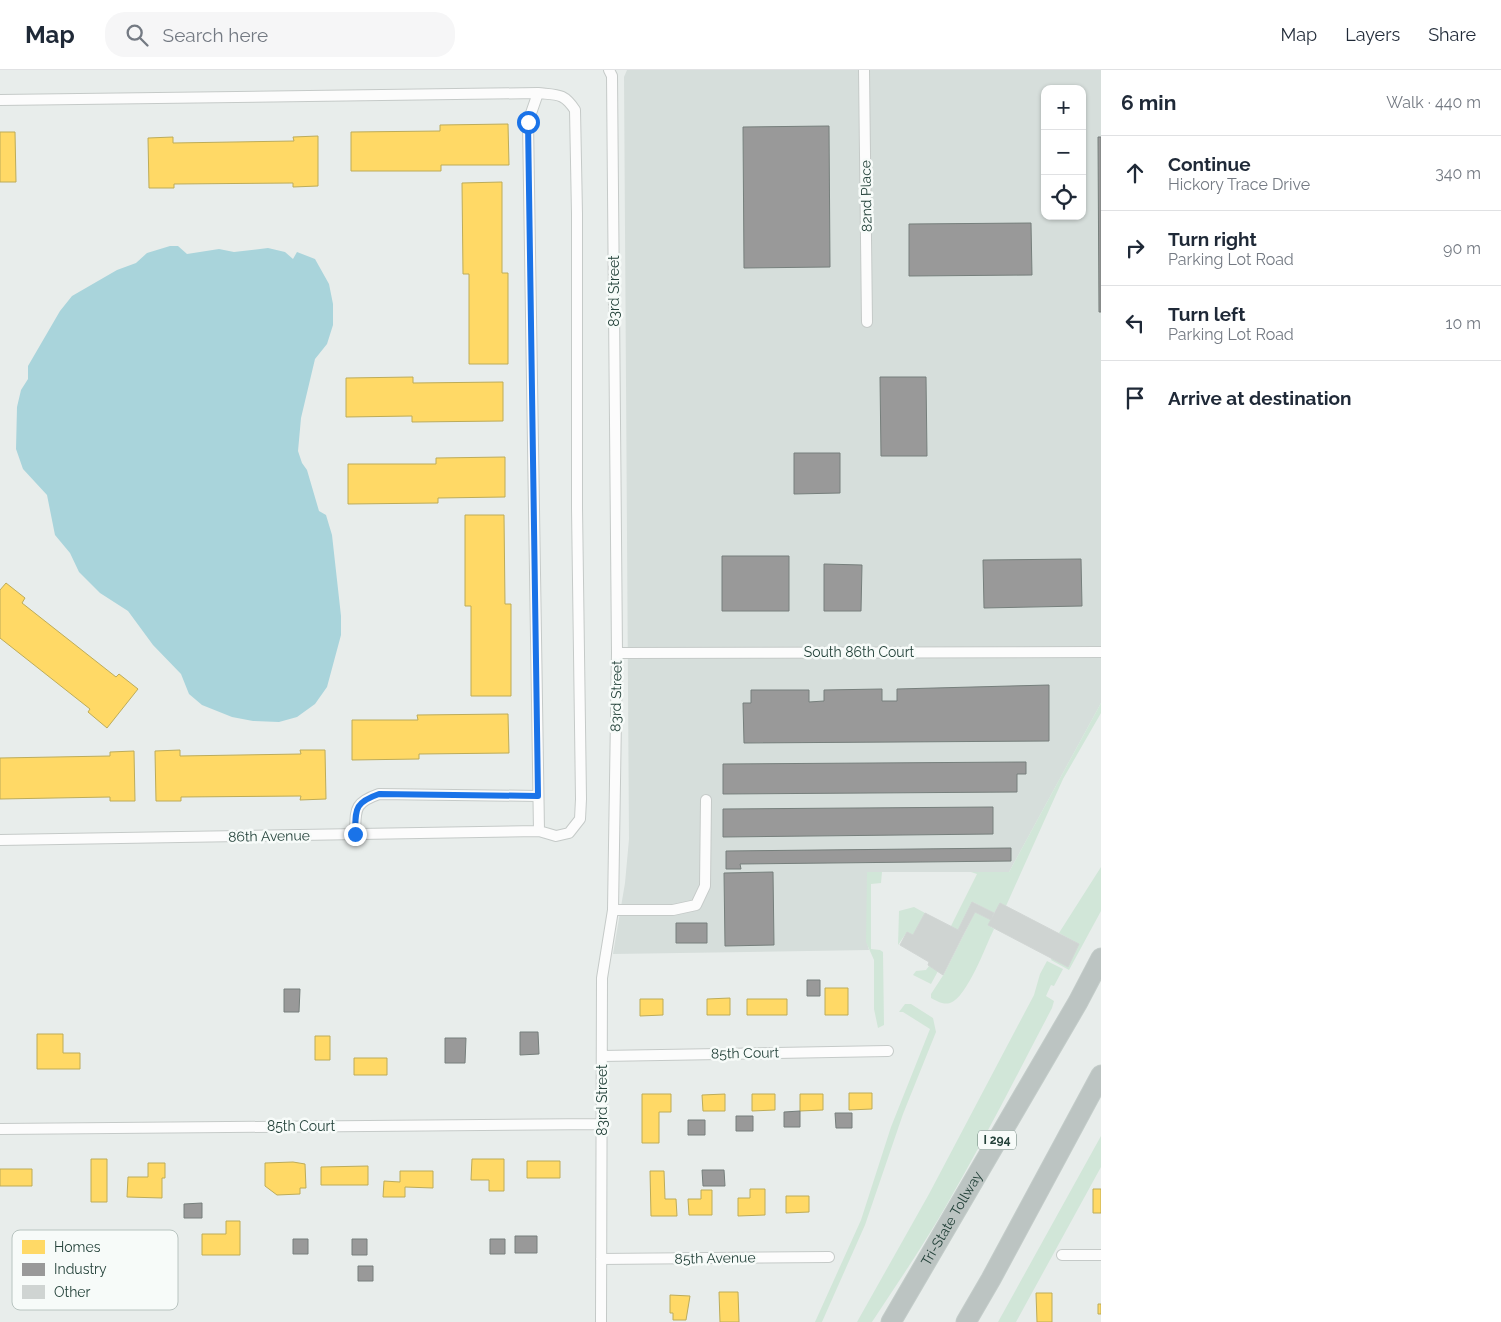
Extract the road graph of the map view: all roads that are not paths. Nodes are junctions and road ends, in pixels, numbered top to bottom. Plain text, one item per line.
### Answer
1 (609, 70) edge
2 (864, 70) edge
3 (538, 93) junction
4 (0, 100) edge
5 (867, 322) dead end
6 (1101, 652) edge
7 (617, 653) junction
8 (538, 796) junction
9 (706, 800) dead end
10 (539, 831) junction
11 (355, 834) junction
12 (0, 840) edge
13 (613, 910) junction
14 (1101, 958) edge
15 (888, 1050) dead end
16 (602, 1056) junction
17 (1101, 1075) edge
18 (602, 1124) junction
19 (0, 1129) edge
20 (1062, 1255) dead end
21 (1101, 1255) edge
22 (829, 1257) dead end
23 (601, 1260) junction
24 (601, 1322) edge
25 (891, 1322) edge
26 (966, 1322) edge

1 - 7 street, 83rd Street
2 - 5 street, 82nd Place
3 - 4 street, 86th Avenue
3 - 8 street
3 - 10 street, 86th Avenue
6 - 7 street, South 86th Court
7 - 13 street, 83rd Street
8 - 10 street
8 - 11 street
9 - 13 street
10 - 11 street, 86th Avenue
11 - 12 street, 86th Avenue
13 - 16 street, 83rd Street
14 - 25 highway, Tri-State Tollway / I 294
15 - 16 street, 85th Court
16 - 18 street, 83rd Street
17 - 26 highway
18 - 19 street, 85th Court
18 - 23 street, 83rd Street
20 - 21 street
22 - 23 street, 85th Avenue
23 - 24 street, 83rd Street

